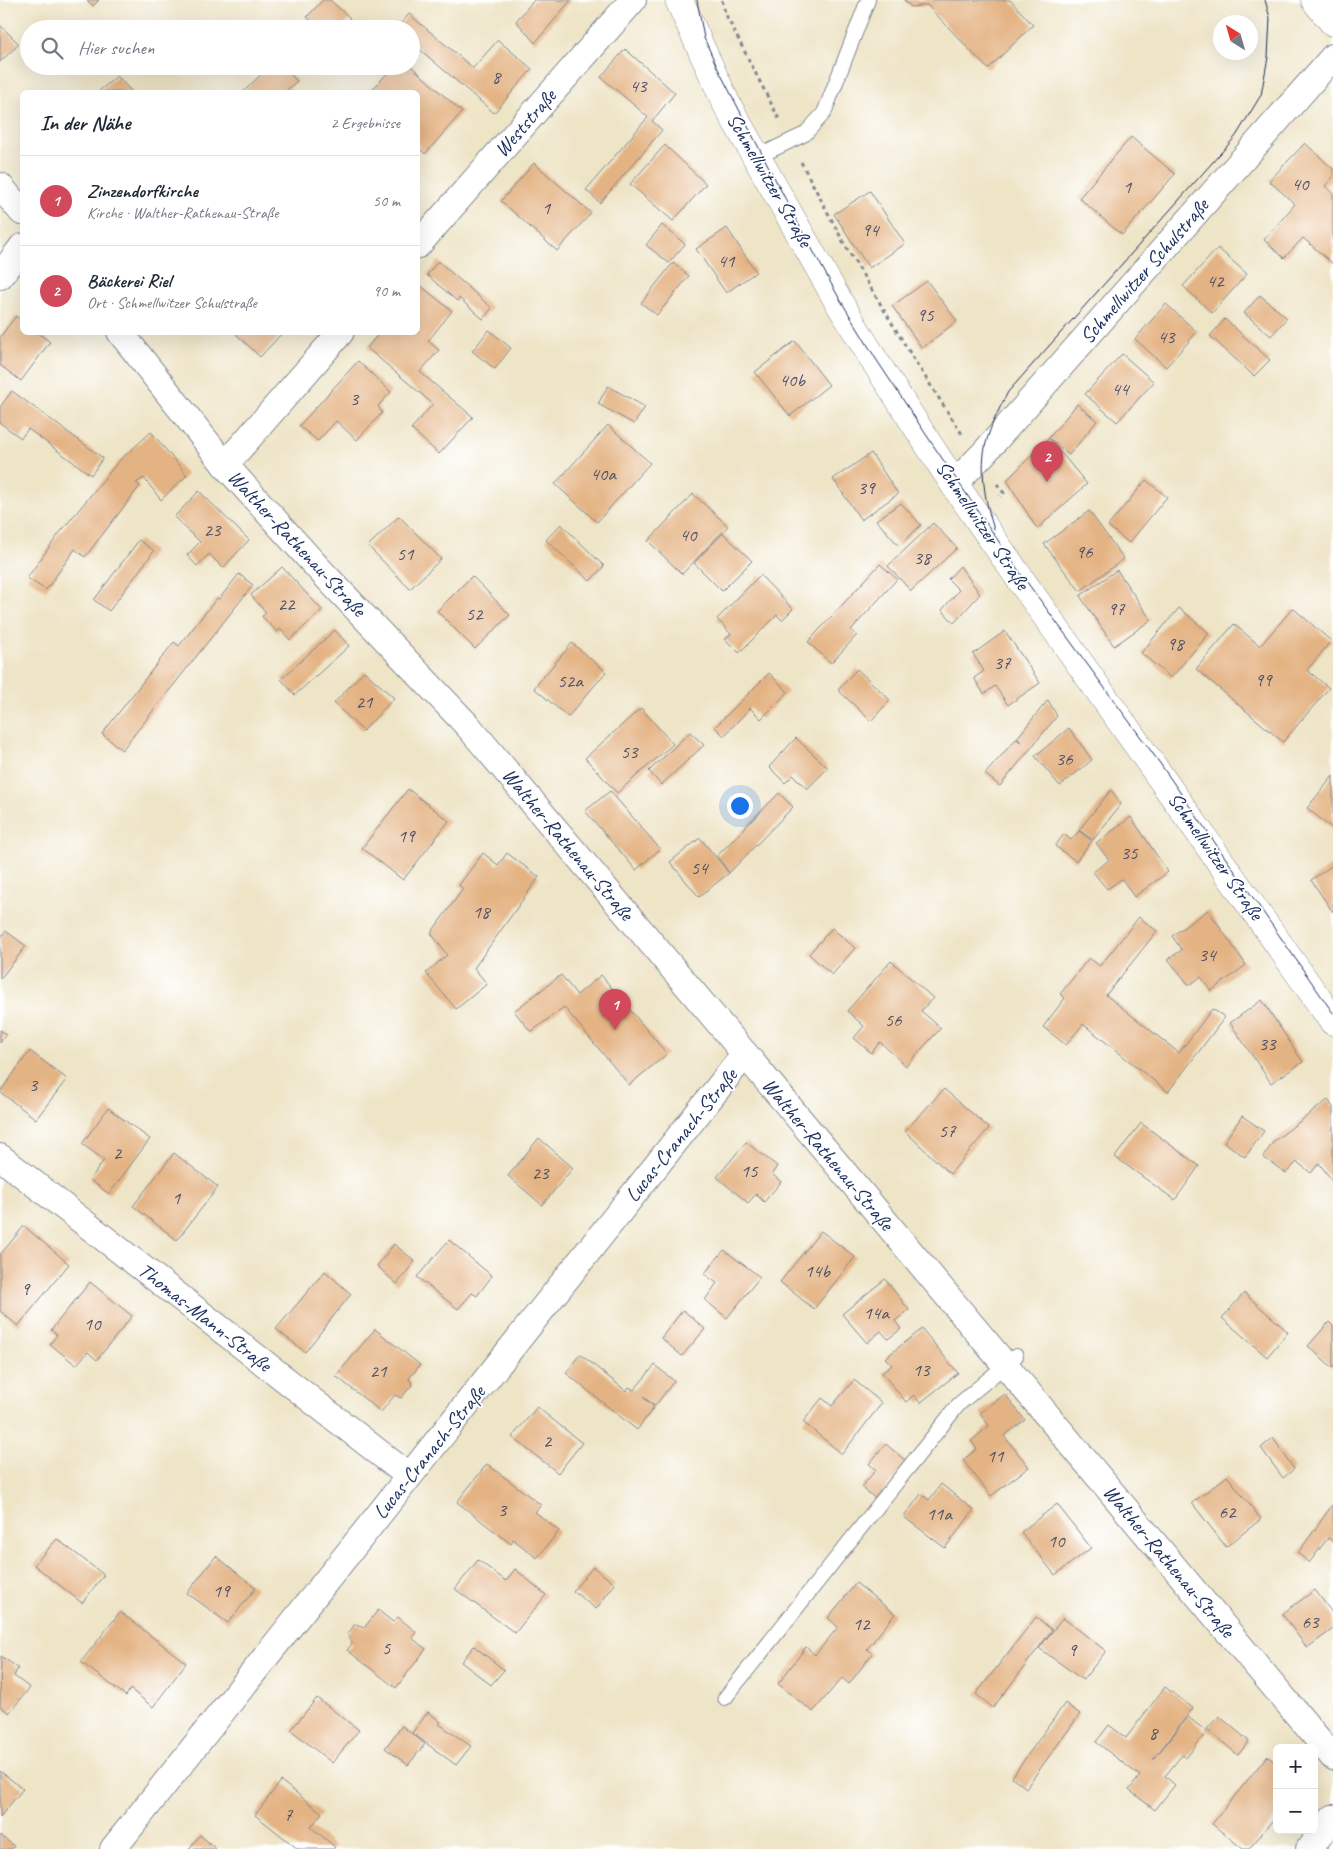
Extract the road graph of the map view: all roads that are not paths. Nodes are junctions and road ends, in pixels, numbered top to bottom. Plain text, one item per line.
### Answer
1 (633, 0) edge
2 (679, 0) edge
3 (690, 0) edge
4 (868, 0) edge
5 (1315, 0) edge
6 (1333, 22) edge
7 (697, 40) junction
8 (1333, 57) edge
9 (757, 157) junction
10 (0, 186) edge
11 (20, 210) edge
12 (420, 243) edge
13 (20, 250) edge
14 (0, 276) edge
15 (122, 335) edge
16 (338, 335) edge
17 (225, 465) junction
18 (954, 484) junction
19 (1333, 1021) edge
20 (745, 1054) junction
21 (0, 1158) edge
22 (1011, 1360) junction
23 (409, 1476) junction
24 (726, 1698) dead end
25 (1333, 1757) edge
26 (1333, 1818) edge
27 (113, 1849) edge
28 (1309, 1849) edge

1 - 12 street, Weststraße
2 - 7 street, Schmellwitzer Straße
3 - 7 lane
4 - 9 lane
5 - 6 street
7 - 9 street, Schmellwitzer Straße
8 - 18 street, Schmellwitzer Schulstraße
9 - 18 street, Schmellwitzer Straße
10 - 11 street
13 - 14 street
15 - 17 street, Walther-Rathenau-Straße
16 - 17 street
17 - 20 street, Walther-Rathenau-Straße
18 - 19 street, Schmellwitzer Straße
20 - 22 street, Walther-Rathenau-Straße
20 - 23 street, Lucas-Cranach-Straße
21 - 23 street, Thomas-Mann-Straße
22 - 24 lane
22 - 25 street, Walther-Rathenau-Straße
23 - 27 street, Lucas-Cranach-Straße
26 - 28 street

